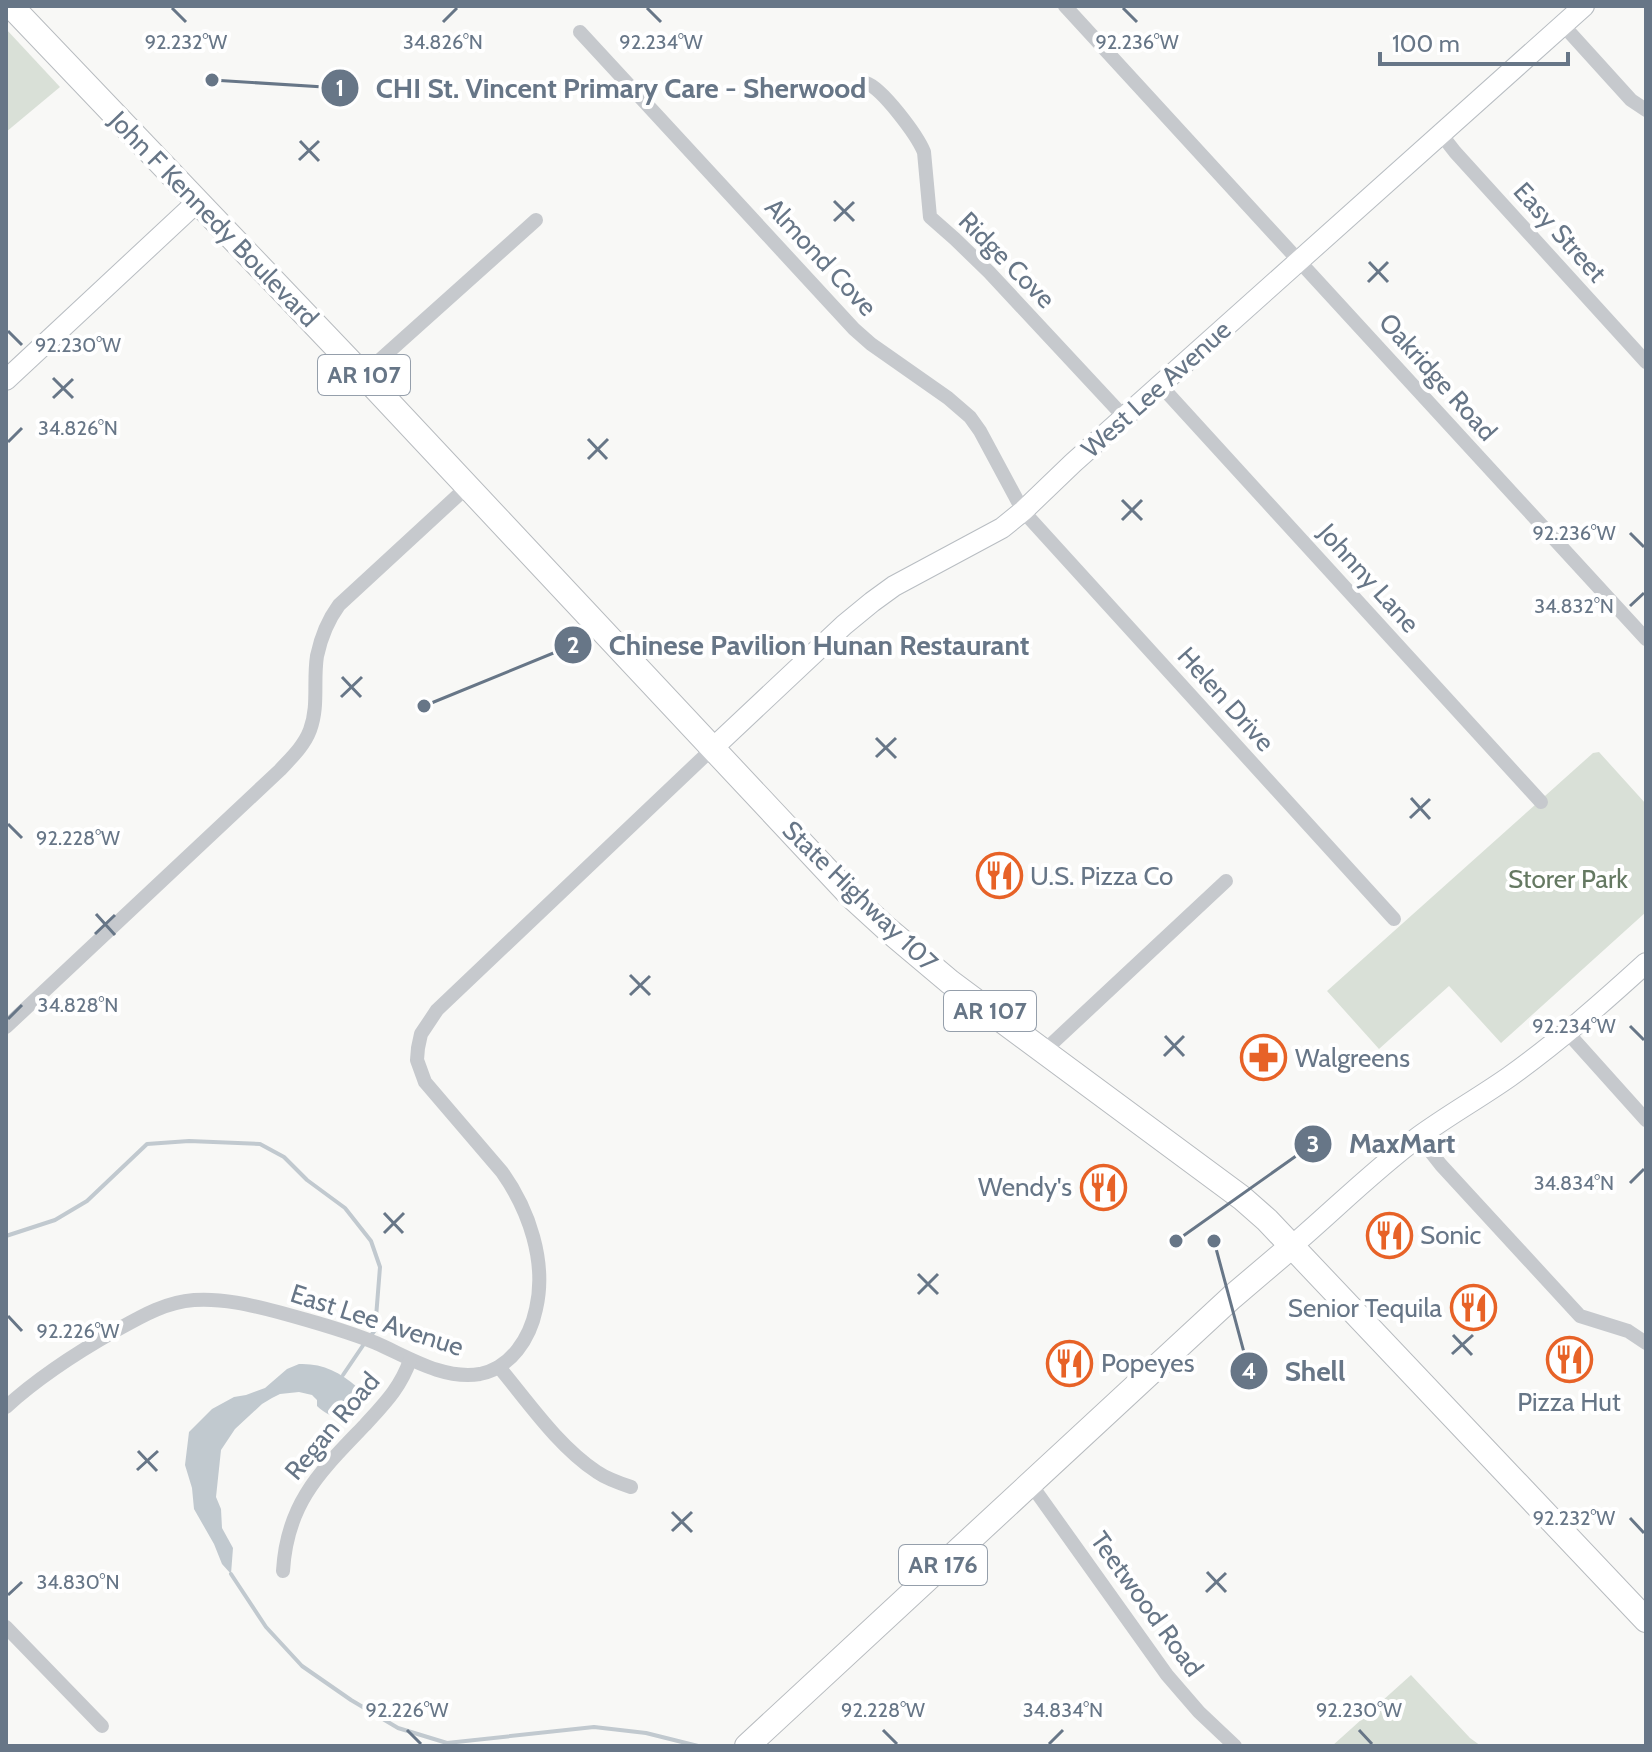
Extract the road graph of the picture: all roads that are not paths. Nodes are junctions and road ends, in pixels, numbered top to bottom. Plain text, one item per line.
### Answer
1 (11, 6) edge
2 (1065, 6) edge
3 (1584, 6) edge
4 (1563, 25) junction
5 (580, 32) dead end
6 (866, 83) dead end
7 (1646, 110) edge
8 (1441, 134) junction
9 (197, 202) junction
10 (536, 220) dead end
11 (1301, 261) junction
12 (1646, 362) edge
13 (9, 370) edge
14 (363, 375) junction
15 (1161, 386) junction
16 (1125, 418) junction
17 (467, 487) junction
18 (1023, 511) junction
19 (1646, 639) edge
20 (712, 749) junction
21 (1541, 802) dead end
22 (1226, 881) dead end
23 (1394, 919) dead end
24 (1646, 963) edge
25 (6, 1027) edge
26 (1567, 1032) junction
27 (1044, 1051) junction
28 (1646, 1120) edge
29 (1419, 1137) junction
30 (1292, 1246) junction
31 (1646, 1343) edge
32 (410, 1360) junction
33 (499, 1367) junction
34 (6, 1407) edge
35 (1030, 1483) junction
36 (631, 1487) dead end
37 (283, 1571) dead end
38 (1643, 1610) edge
39 (6, 1627) edge
40 (102, 1726) dead end
41 (747, 1746) edge
42 (1235, 1746) edge

1 - 9 main road, John F Kennedy Boulevard / AR 107
2 - 11 street, Oakridge Road
3 - 4 street, West Lee Avenue
4 - 7 street
4 - 8 street, West Lee Avenue
5 - 18 street, Almond Cove
6 - 16 street, Ridge Cove
8 - 11 street, West Lee Avenue
8 - 12 street, Easy Street
9 - 13 street
9 - 14 main road, John F Kennedy Boulevard / AR 107
10 - 14 street
11 - 15 street, West Lee Avenue
11 - 19 street, Oakridge Road
14 - 17 main road, John F Kennedy Boulevard / AR 107
15 - 16 street, West Lee Avenue
15 - 21 street, Johnny Lane
16 - 18 street, West Lee Avenue
17 - 20 main road, John F Kennedy Boulevard / AR 107
17 - 25 street
18 - 20 street, West Lee Avenue
18 - 23 street, Helen Drive
20 - 27 main road, State Highway 107 / AR 107
20 - 33 street
22 - 27 street
24 - 26 street
26 - 28 street
26 - 29 street
27 - 30 main road, State Highway 107 / AR 107
29 - 30 street
29 - 31 street
30 - 35 main road, AR 176
30 - 38 main road, State Highway 107 / AR 107
32 - 33 street, East Lee Avenue
32 - 34 street, East Lee Avenue
32 - 37 street, Regan Road
33 - 36 street
35 - 41 main road, AR 176
35 - 42 street, Teetwood Road
39 - 40 street

